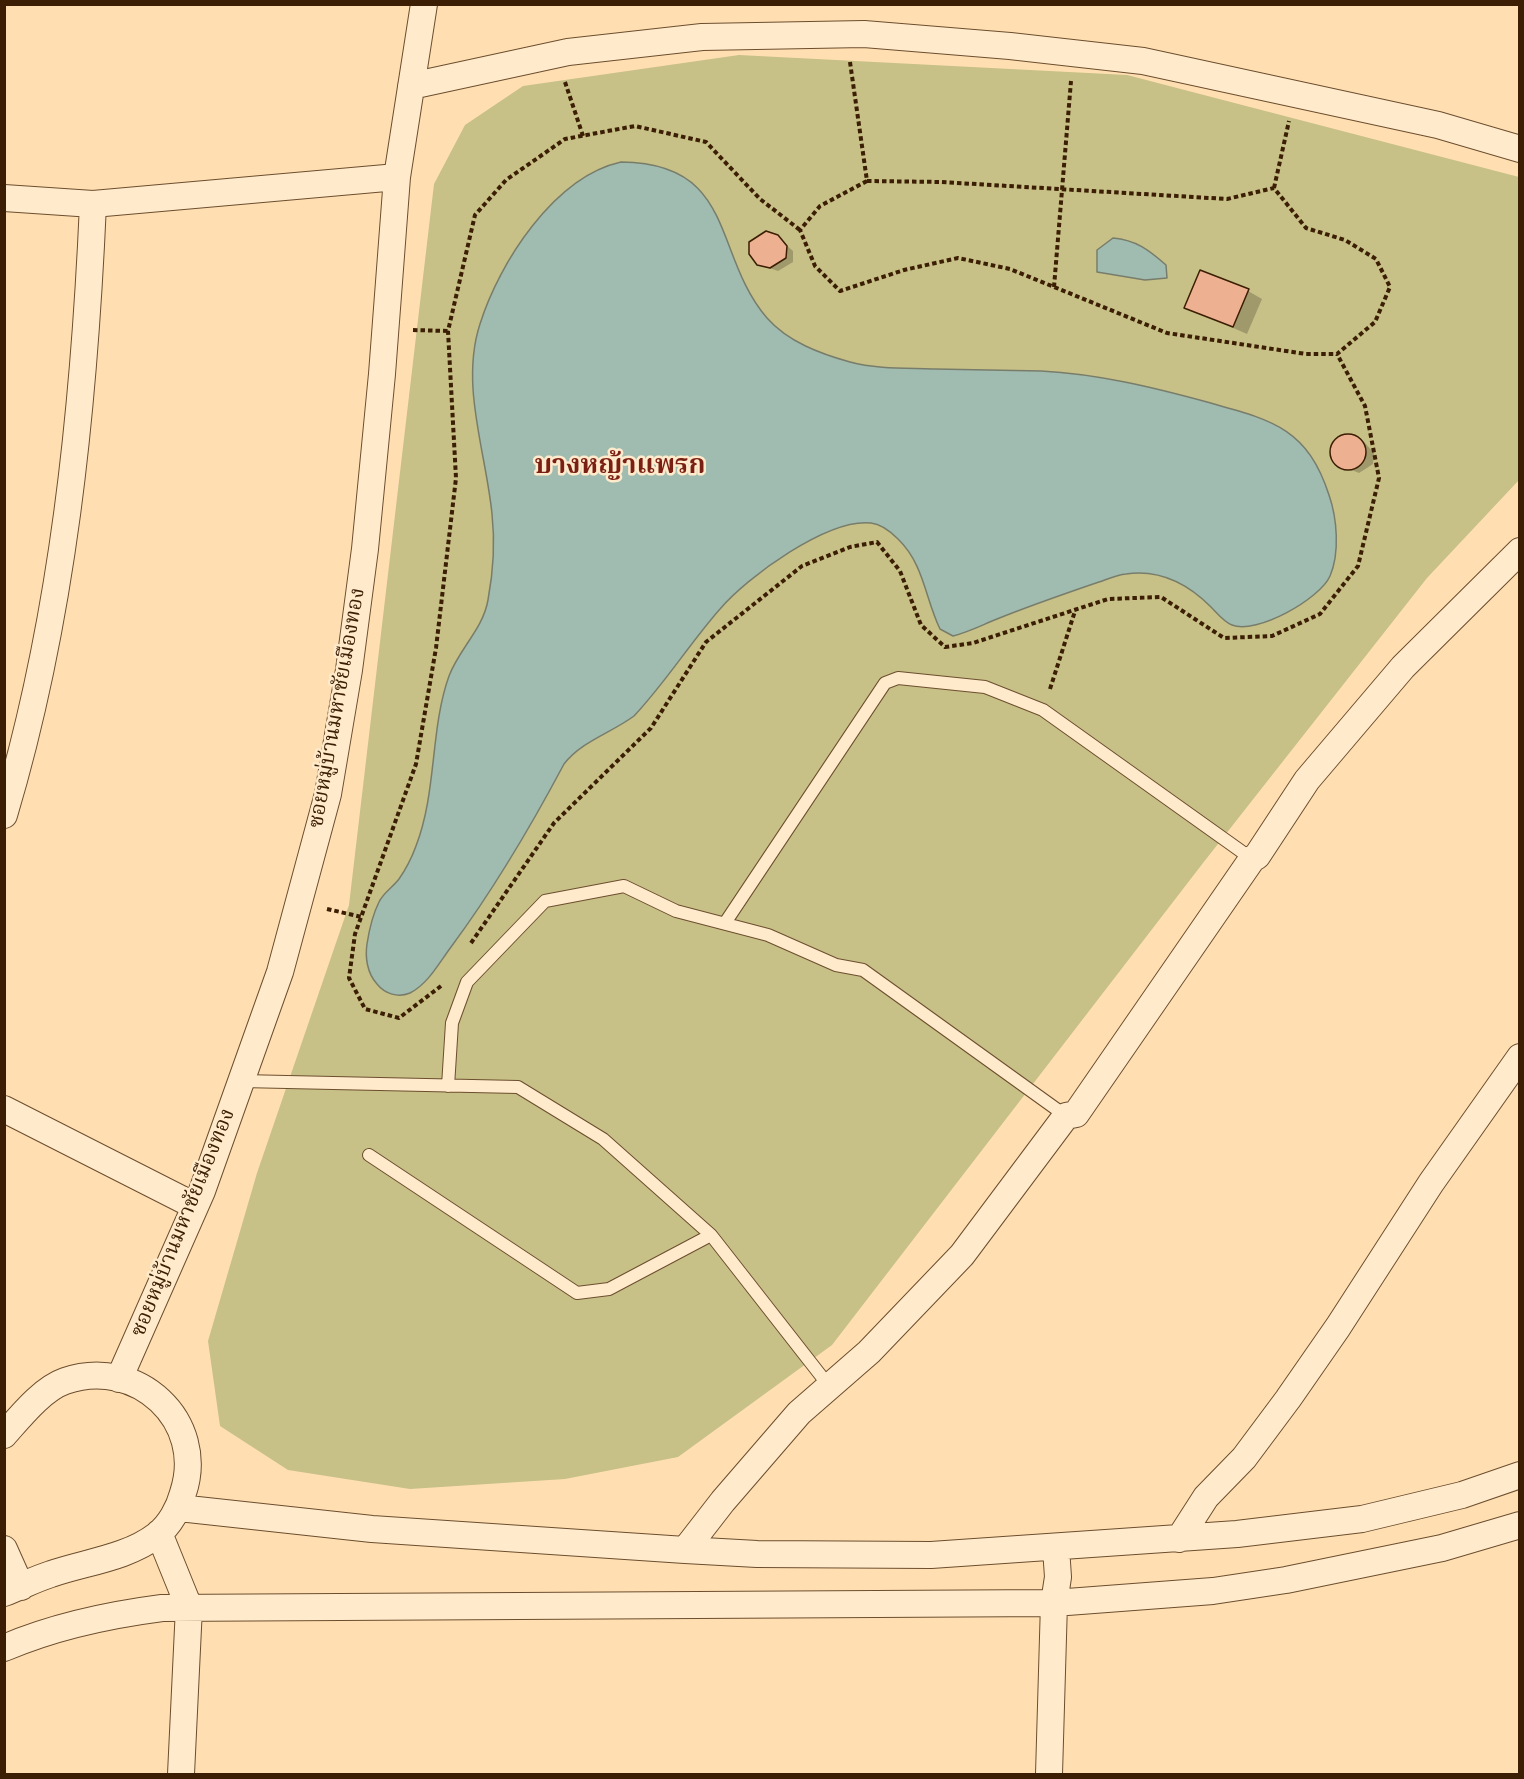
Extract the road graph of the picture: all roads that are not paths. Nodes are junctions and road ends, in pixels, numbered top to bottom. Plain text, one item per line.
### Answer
1 (424, 4) edge
2 (411, 86) junction
3 (1520, 149) edge
4 (397, 177) junction
5 (4, 198) edge
6 (93, 204) junction
7 (1520, 551) edge
8 (4, 815) edge
9 (1252, 859) junction
10 (725, 923) junction
11 (1520, 1057) edge
12 (241, 1081) junction
13 (448, 1086) junction
14 (4, 1109) edge
15 (1066, 1116) junction
16 (369, 1155) dead end
17 (195, 1206) junction
18 (711, 1235) junction
19 (119, 1379) junction
20 (830, 1386) junction
21 (4, 1435) edge
22 (1520, 1475) edge
23 (179, 1508) junction
24 (1520, 1525) edge
25 (159, 1533) junction
26 (1179, 1539) junction
27 (1056, 1548) junction
28 (4, 1549) edge
29 (686, 1550) junction
30 (13, 1590) edge
31 (1054, 1603) junction
32 (189, 1607) junction
33 (4, 1648) edge
34 (182, 1774) edge
35 (1049, 1774) edge

1 - 2 street, ซอยหมู่บ้านมหาชัยเมืองทอง
2 - 3 street
2 - 4 street, ซอยหมู่บ้านมหาชัยเมืองทอง
4 - 6 street
4 - 12 street, ซอยหมู่บ้านมหาชัยเมืองทอง
5 - 6 street
6 - 8 street
7 - 9 street
9 - 10 lane
9 - 15 street
10 - 13 lane
10 - 15 lane
11 - 26 street
12 - 13 lane
12 - 17 street, ซอยหมู่บ้านมหาชัยเมืองทอง
13 - 18 lane
14 - 17 street
15 - 20 street
16 - 18 lane
17 - 19 street, ซอยหมู่บ้านมหาชัยเมืองทอง
18 - 20 lane
19 - 21 street
19 - 23 street
20 - 29 street
22 - 26 street
23 - 25 street
23 - 29 street
24 - 31 street
25 - 30 street
25 - 32 street
26 - 27 street
27 - 29 street
27 - 31 street
28 - 30 street
31 - 32 street
31 - 35 street
32 - 33 street
32 - 34 street

